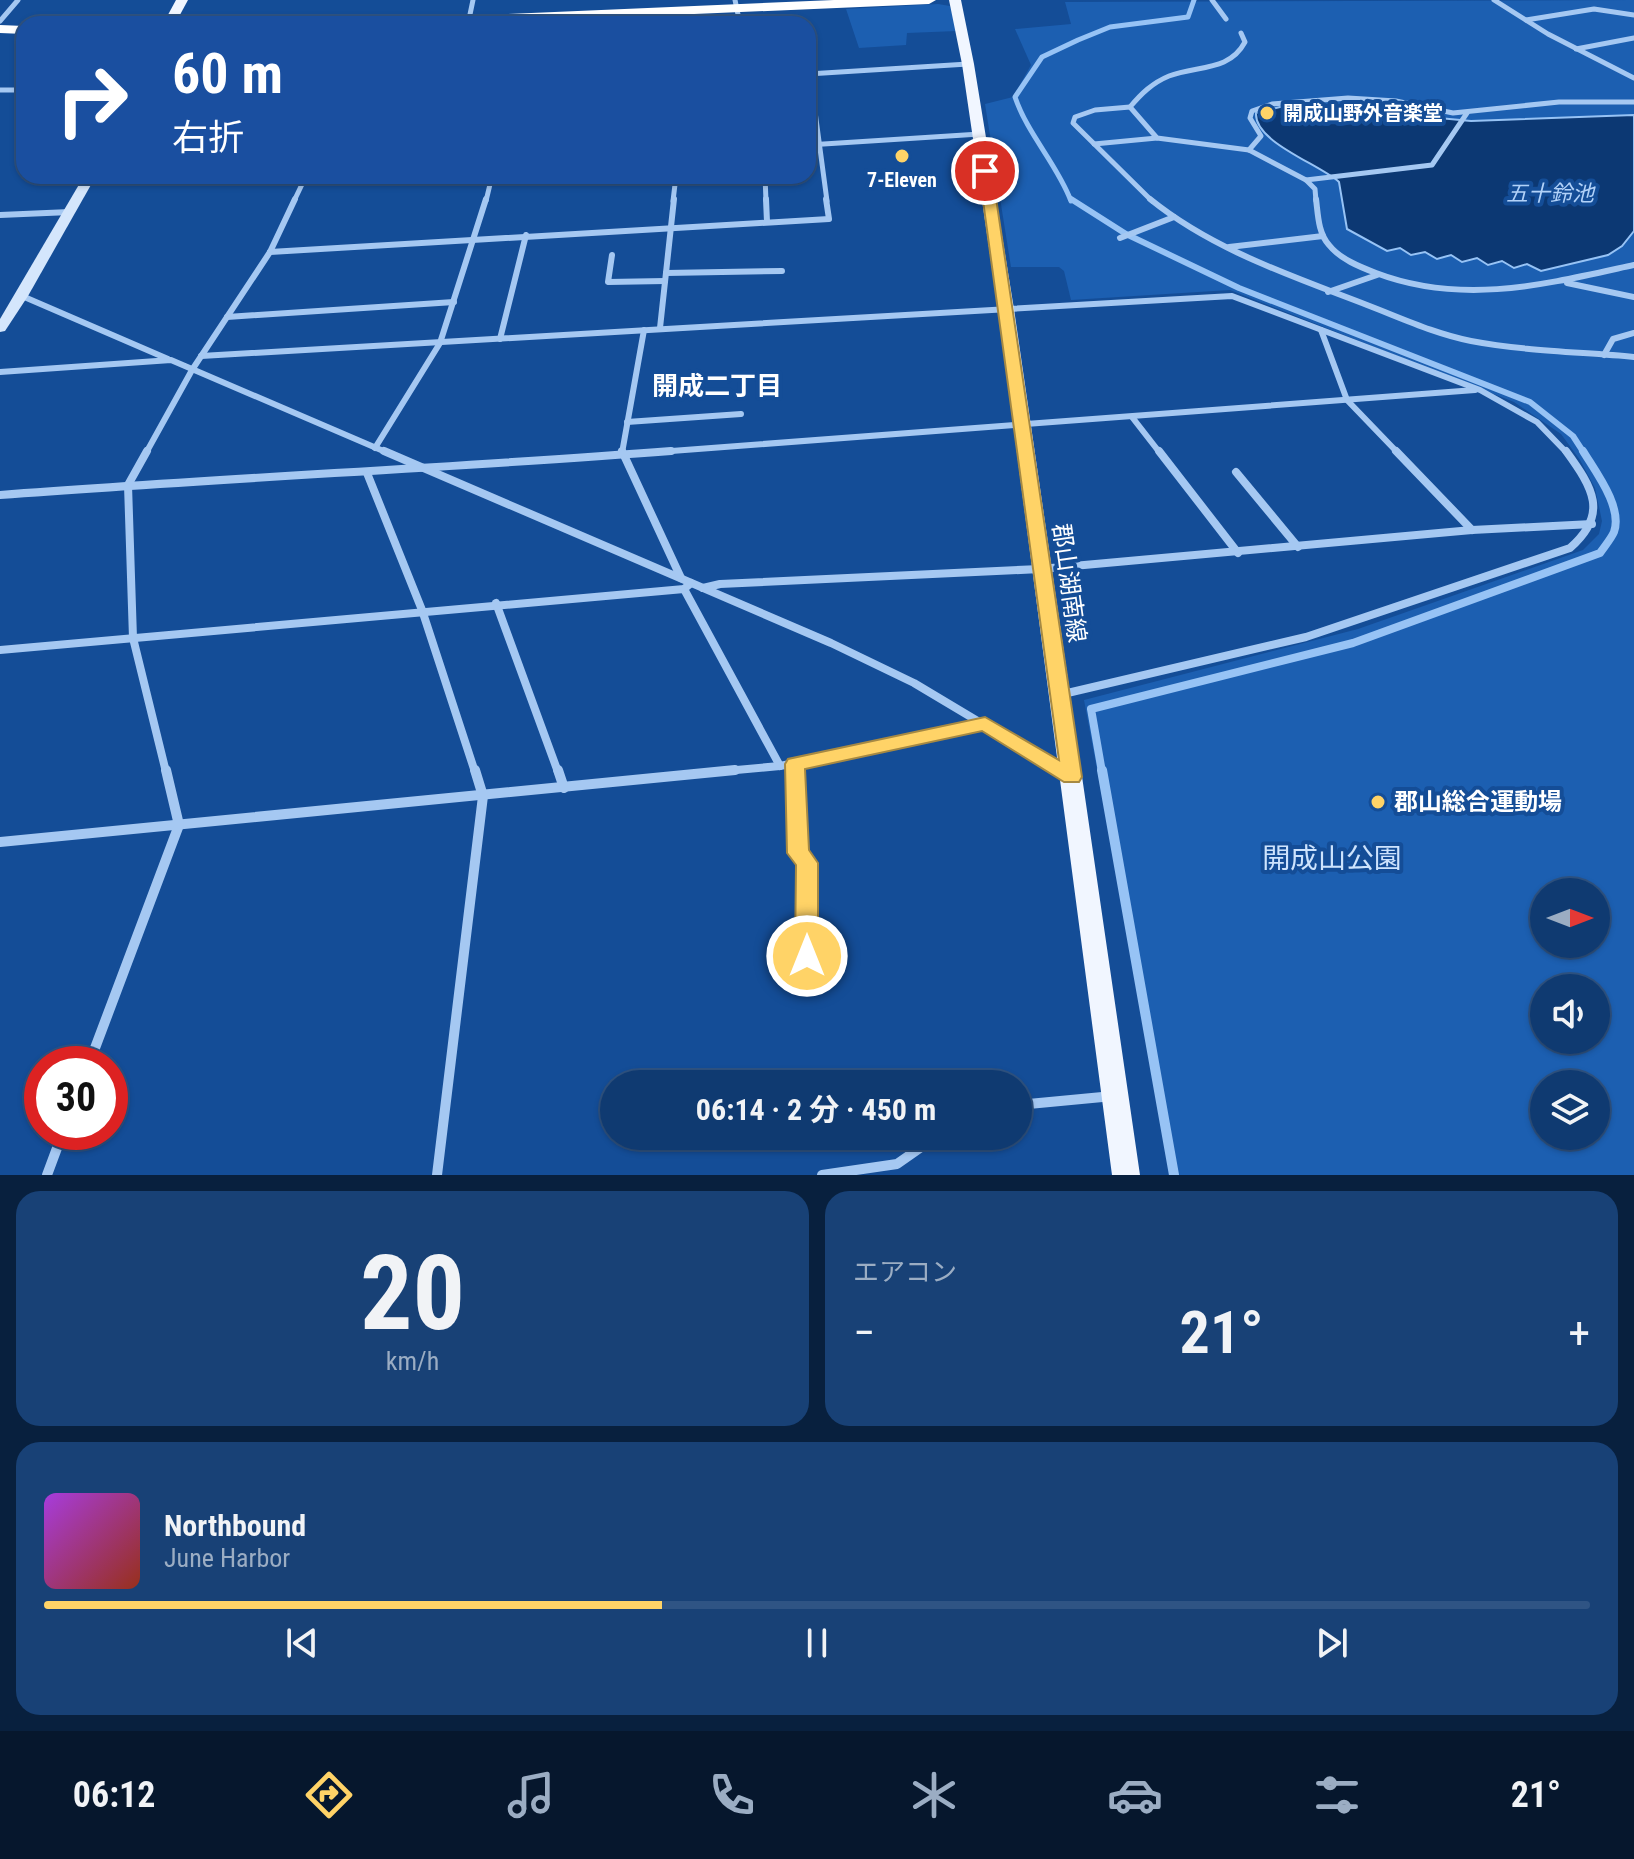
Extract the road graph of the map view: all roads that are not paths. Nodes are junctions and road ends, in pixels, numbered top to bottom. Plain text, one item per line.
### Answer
1 (18, 0) edge
2 (929, 0) edge
3 (955, 0) edge
4 (1212, 0) edge
5 (1494, 0) edge
6 (1634, 6) edge
7 (737, 11) edge
8 (1626, 13) junction
9 (1634, 15) edge
10 (615, 16) edge
11 (1226, 19) dead end
12 (1525, 20) junction
13 (0, 21) edge
14 (1241, 33) dead end
15 (1634, 38) edge
16 (1575, 49) junction
17 (968, 64) junction
18 (816, 74) edge
19 (1634, 78) edge
20 (1634, 102) edge
21 (1130, 107) junction
22 (1467, 113) junction
23 (816, 119) edge
24 (980, 134) junction
25 (1157, 138) junction
26 (1094, 144) junction
27 (816, 145) edge
28 (820, 145) junction
29 (1249, 150) junction
30 (1306, 180) junction
31 (86, 184) edge
32 (302, 184) edge
33 (490, 184) edge
34 (675, 184) edge
35 (765, 184) edge
36 (70, 212) junction
37 (0, 215) edge
38 (1174, 217) junction
39 (767, 222) junction
40 (671, 227) junction
41 (526, 235) junction
42 (1323, 236) junction
43 (476, 238) junction
44 (1120, 238) dead end
45 (1226, 247) junction
46 (270, 252) junction
47 (612, 255) dead end
48 (1634, 265) edge
49 (782, 271) dead end
50 (1377, 275) junction
51 (666, 277) junction
52 (1562, 281) junction
53 (1328, 292) junction
54 (22, 296) junction
55 (1634, 297) edge
56 (454, 302) junction
57 (1006, 309) junction
58 (227, 317) junction
59 (0, 328) edge
60 (660, 328) junction
61 (644, 330) junction
62 (1321, 330) junction
63 (1634, 333) edge
64 (500, 339) junction
65 (440, 343) junction
66 (1604, 355) junction
67 (201, 356) junction
68 (1634, 357) edge
69 (171, 360) junction
70 (192, 370) junction
71 (0, 372) edge
72 (1480, 390) junction
73 (1347, 400) junction
74 (741, 414) dead end
75 (1132, 417) junction
76 (627, 422) junction
77 (1022, 426) junction
78 (375, 448) junction
79 (622, 453) junction
80 (424, 470) junction
81 (1236, 472) dead end
82 (367, 473) junction
83 (128, 485) junction
84 (0, 495) edge
85 (1592, 524) junction
86 (1472, 530) junction
87 (1298, 547) junction
88 (1238, 553) junction
89 (1040, 569) junction
90 (686, 584) junction
91 (703, 588) junction
92 (496, 603) junction
93 (422, 610) junction
94 (133, 638) junction
95 (0, 650) edge
96 (1058, 696) junction
97 (985, 724) junction
98 (795, 764) junction
99 (780, 766) junction
100 (1072, 777) junction
101 (564, 788) junction
102 (483, 796) junction
103 (179, 825) junction
104 (0, 842) edge
105 (807, 956) dead end
106 (96, 1046) edge
107 (1114, 1095) junction
108 (1032, 1104) edge
109 (56, 1150) edge
110 (915, 1150) edge
111 (47, 1175) edge
112 (437, 1175) edge
113 (822, 1175) edge
114 (1126, 1175) edge

1 - 13 street
2 - 7 highway
3 - 17 main road, 郡山湖南線
4 - 11 street
5 - 12 street
6 - 8 street
7 - 10 highway
8 - 9 street
8 - 12 street
12 - 16 street
14 - 21 street
15 - 16 street
16 - 19 street
17 - 18 street
17 - 24 main road, 郡山湖南線
20 - 22 street
21 - 25 street
21 - 26 street
22 - 29 street
22 - 30 street
23 - 28 street
24 - 28 street
24 - 57 main road, 郡山湖南線
25 - 26 street
25 - 29 street
26 - 38 street
27 - 28 street
28 - 39 street
29 - 30 street
30 - 42 street
31 - 36 street
32 - 46 street
33 - 43 street
34 - 40 street
35 - 39 street
36 - 37 street
36 - 54 street
38 - 44 street
38 - 45 street
39 - 40 street
40 - 41 street
40 - 51 street
41 - 43 street
41 - 64 street
42 - 45 street
42 - 50 street
43 - 46 street
43 - 56 street
45 - 53 street
46 - 58 street
47 - 51 street
48 - 52 street
49 - 51 street
50 - 52 street
50 - 53 street
51 - 60 street
52 - 55 street
53 - 66 street
54 - 59 street
54 - 69 street
56 - 58 street
56 - 65 street
57 - 60 street
57 - 62 street
57 - 77 main road, 郡山湖南線
58 - 67 street
60 - 61 street
61 - 64 street
61 - 76 street
62 - 72 street
62 - 73 street
63 - 66 street
64 - 65 street
65 - 67 street
65 - 78 street
66 - 68 street
67 - 70 street
69 - 70 street
69 - 71 street
70 - 78 street
70 - 83 street
72 - 73 street
72 - 85 street
73 - 75 street
73 - 86 street
74 - 76 street
75 - 77 street
75 - 88 street
76 - 79 street
77 - 79 street
77 - 89 main road, 郡山湖南線
78 - 80 street
79 - 80 street
79 - 90 street
80 - 82 street
80 - 90 street
81 - 87 street
82 - 83 street
82 - 93 street
83 - 84 street
83 - 94 street
85 - 86 street
85 - 96 street
86 - 87 street
87 - 88 street
88 - 89 street
89 - 91 street
89 - 96 main road, 郡山湖南線
90 - 91 street
90 - 92 street
90 - 99 street
91 - 97 street
92 - 93 street
92 - 101 street
93 - 94 street
93 - 102 street
94 - 95 street
94 - 103 street
96 - 100 main road, 郡山湖南線
97 - 98 street
97 - 100 street
98 - 99 street
98 - 105 street
99 - 101 street
100 - 107 main road, 郡山湖南線
101 - 102 street
102 - 103 street
102 - 112 street
103 - 104 street
103 - 106 street
107 - 108 street
107 - 114 main road, 郡山湖南線
109 - 111 street
110 - 113 street

